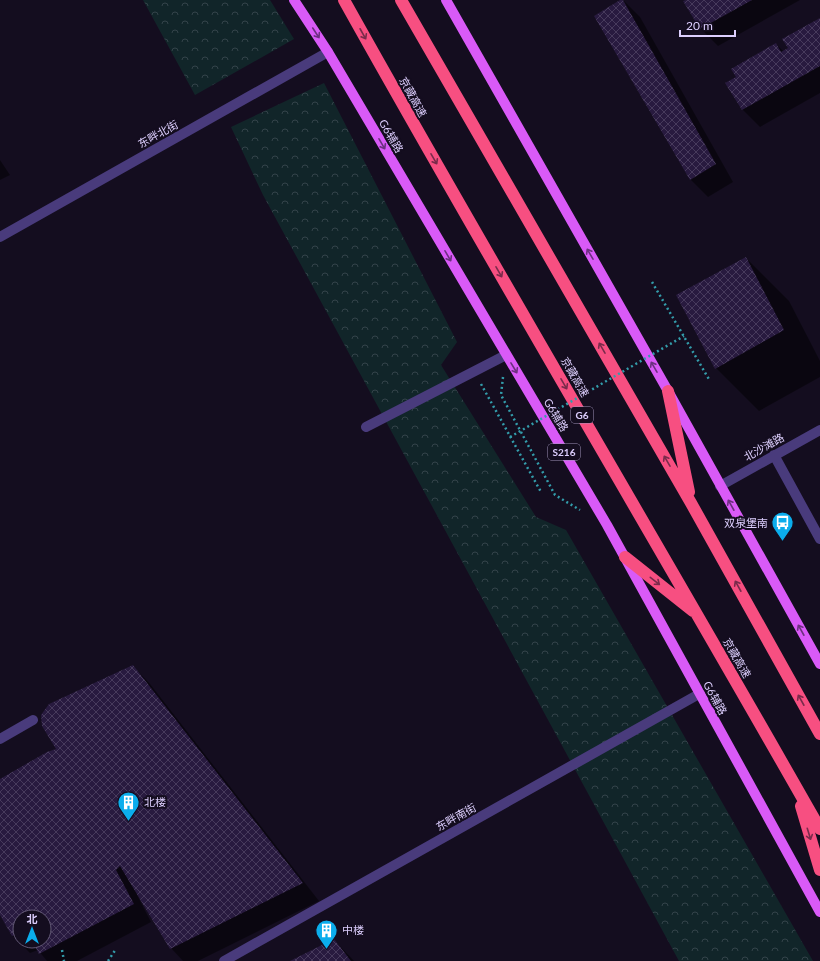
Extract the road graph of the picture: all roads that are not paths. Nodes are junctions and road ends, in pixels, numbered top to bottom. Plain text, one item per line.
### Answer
1 (294, 0) edge
2 (344, 0) edge
3 (401, 0) edge
4 (446, 0) edge
5 (328, 52) junction
6 (0, 237) edge
7 (506, 355) junction
8 (668, 391) junction
9 (366, 427) dead end
10 (820, 430) edge
11 (774, 455) junction
12 (720, 486) junction
13 (691, 503) junction
14 (820, 539) edge
15 (625, 557) junction
16 (698, 615) junction
17 (820, 664) edge
18 (699, 694) junction
19 (33, 720) dead end
20 (820, 734) edge
21 (0, 739) edge
22 (794, 784) junction
23 (820, 829) edge
24 (820, 870) edge
25 (820, 912) edge
26 (224, 961) edge

1 -> 5 main road, G6辅路 / S216
2 -> 16 highway, 京藏高速 / G6
13 -> 3 highway
8 -> 4 main road
5 - 6 street, 东畔北街
5 -> 7 main road, G6辅路 / S216
7 - 9 street
7 -> 15 main road, G6辅路 / S216
8 - 12 main road
8 - 13 highway
10 - 11 street, 北沙滩路
11 - 12 street, 北沙滩路
11 - 14 street
17 -> 12 main road
20 -> 13 highway
15 -> 16 highway
15 - 18 main road, G6辅路 / S216
16 - 22 highway, 京藏高速 / G6
18 - 25 main road, G6辅路 / S216
18 - 26 street, 东畔南街
19 - 21 street
22 - 23 highway, 京藏高速 / G6
22 -> 24 highway

